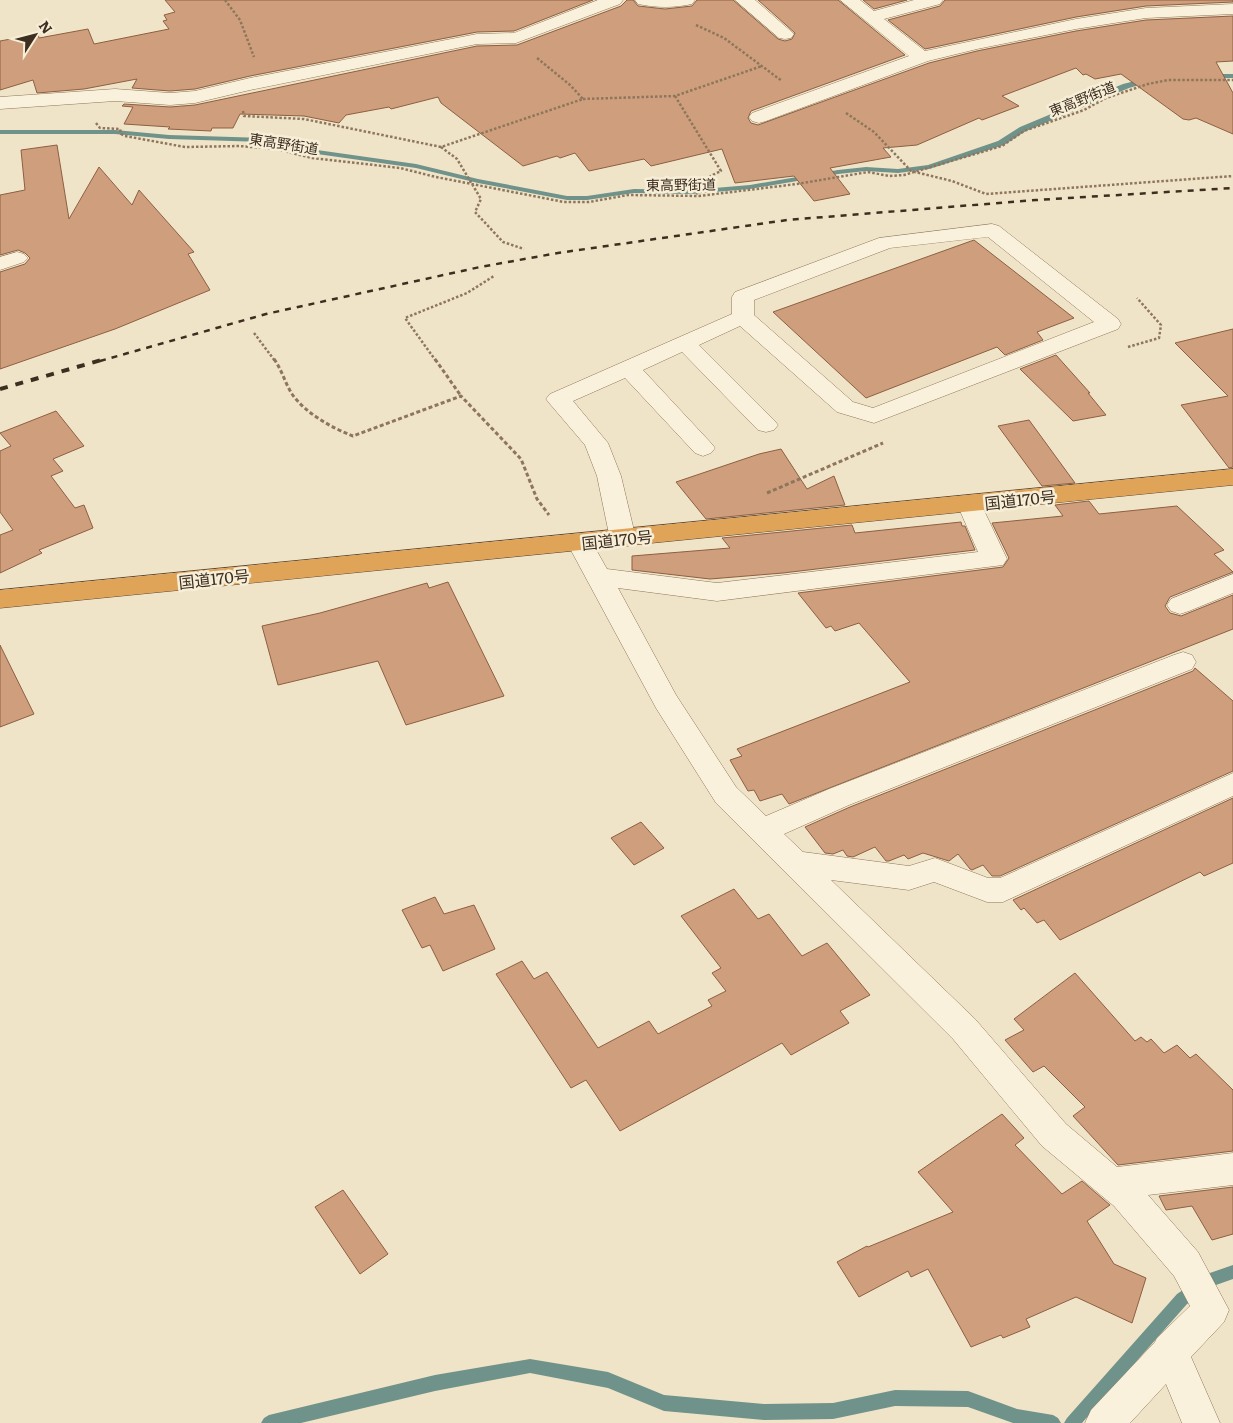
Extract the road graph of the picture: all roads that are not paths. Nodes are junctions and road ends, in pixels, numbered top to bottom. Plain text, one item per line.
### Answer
1 (614, 0) edge
2 (686, 0) edge
3 (744, 0) edge
4 (849, 0) edge
5 (934, 0) edge
6 (646, 1) edge
7 (1141, 6) edge
8 (1233, 9) edge
9 (871, 17) junction
10 (785, 34) dead end
11 (922, 57) junction
12 (0, 96) edge
13 (40, 100) junction
14 (0, 103) edge
15 (759, 117) dead end
16 (743, 317) junction
17 (685, 343) junction
18 (628, 368) junction
19 (766, 425) dead end
20 (703, 448) dead end
21 (1233, 477) edge
22 (969, 504) junction
23 (623, 539) junction
24 (580, 543) junction
25 (599, 577) junction
26 (1233, 583) edge
27 (0, 599) edge
28 (1180, 605) dead end
29 (1183, 662) dead end
30 (1233, 784) edge
31 (762, 831) junction
32 (796, 863) junction
33 (1233, 1169) edge
34 (1112, 1183) junction
35 (1170, 1351) junction
36 (1104, 1423) edge
37 (1201, 1423) edge

1 - 13 street
2 - 6 street
3 - 10 street
4 - 9 street
5 - 9 street
7 - 8 street
7 - 11 street
9 - 11 street
11 - 15 street
12 - 13 street
13 - 14 street
16 - 16 street
16 - 17 street
17 - 18 street
17 - 19 street
18 - 20 street
18 - 23 street
21 - 22 highway, 国道170号
22 - 23 highway, 国道170号
22 - 25 street
23 - 24 highway, 国道170号
24 - 25 street
24 - 27 highway, 国道170号
25 - 31 street
26 - 28 street
29 - 31 street
30 - 32 street
31 - 32 street
32 - 34 street
33 - 34 street
34 - 35 street
35 - 36 street
35 - 37 street

